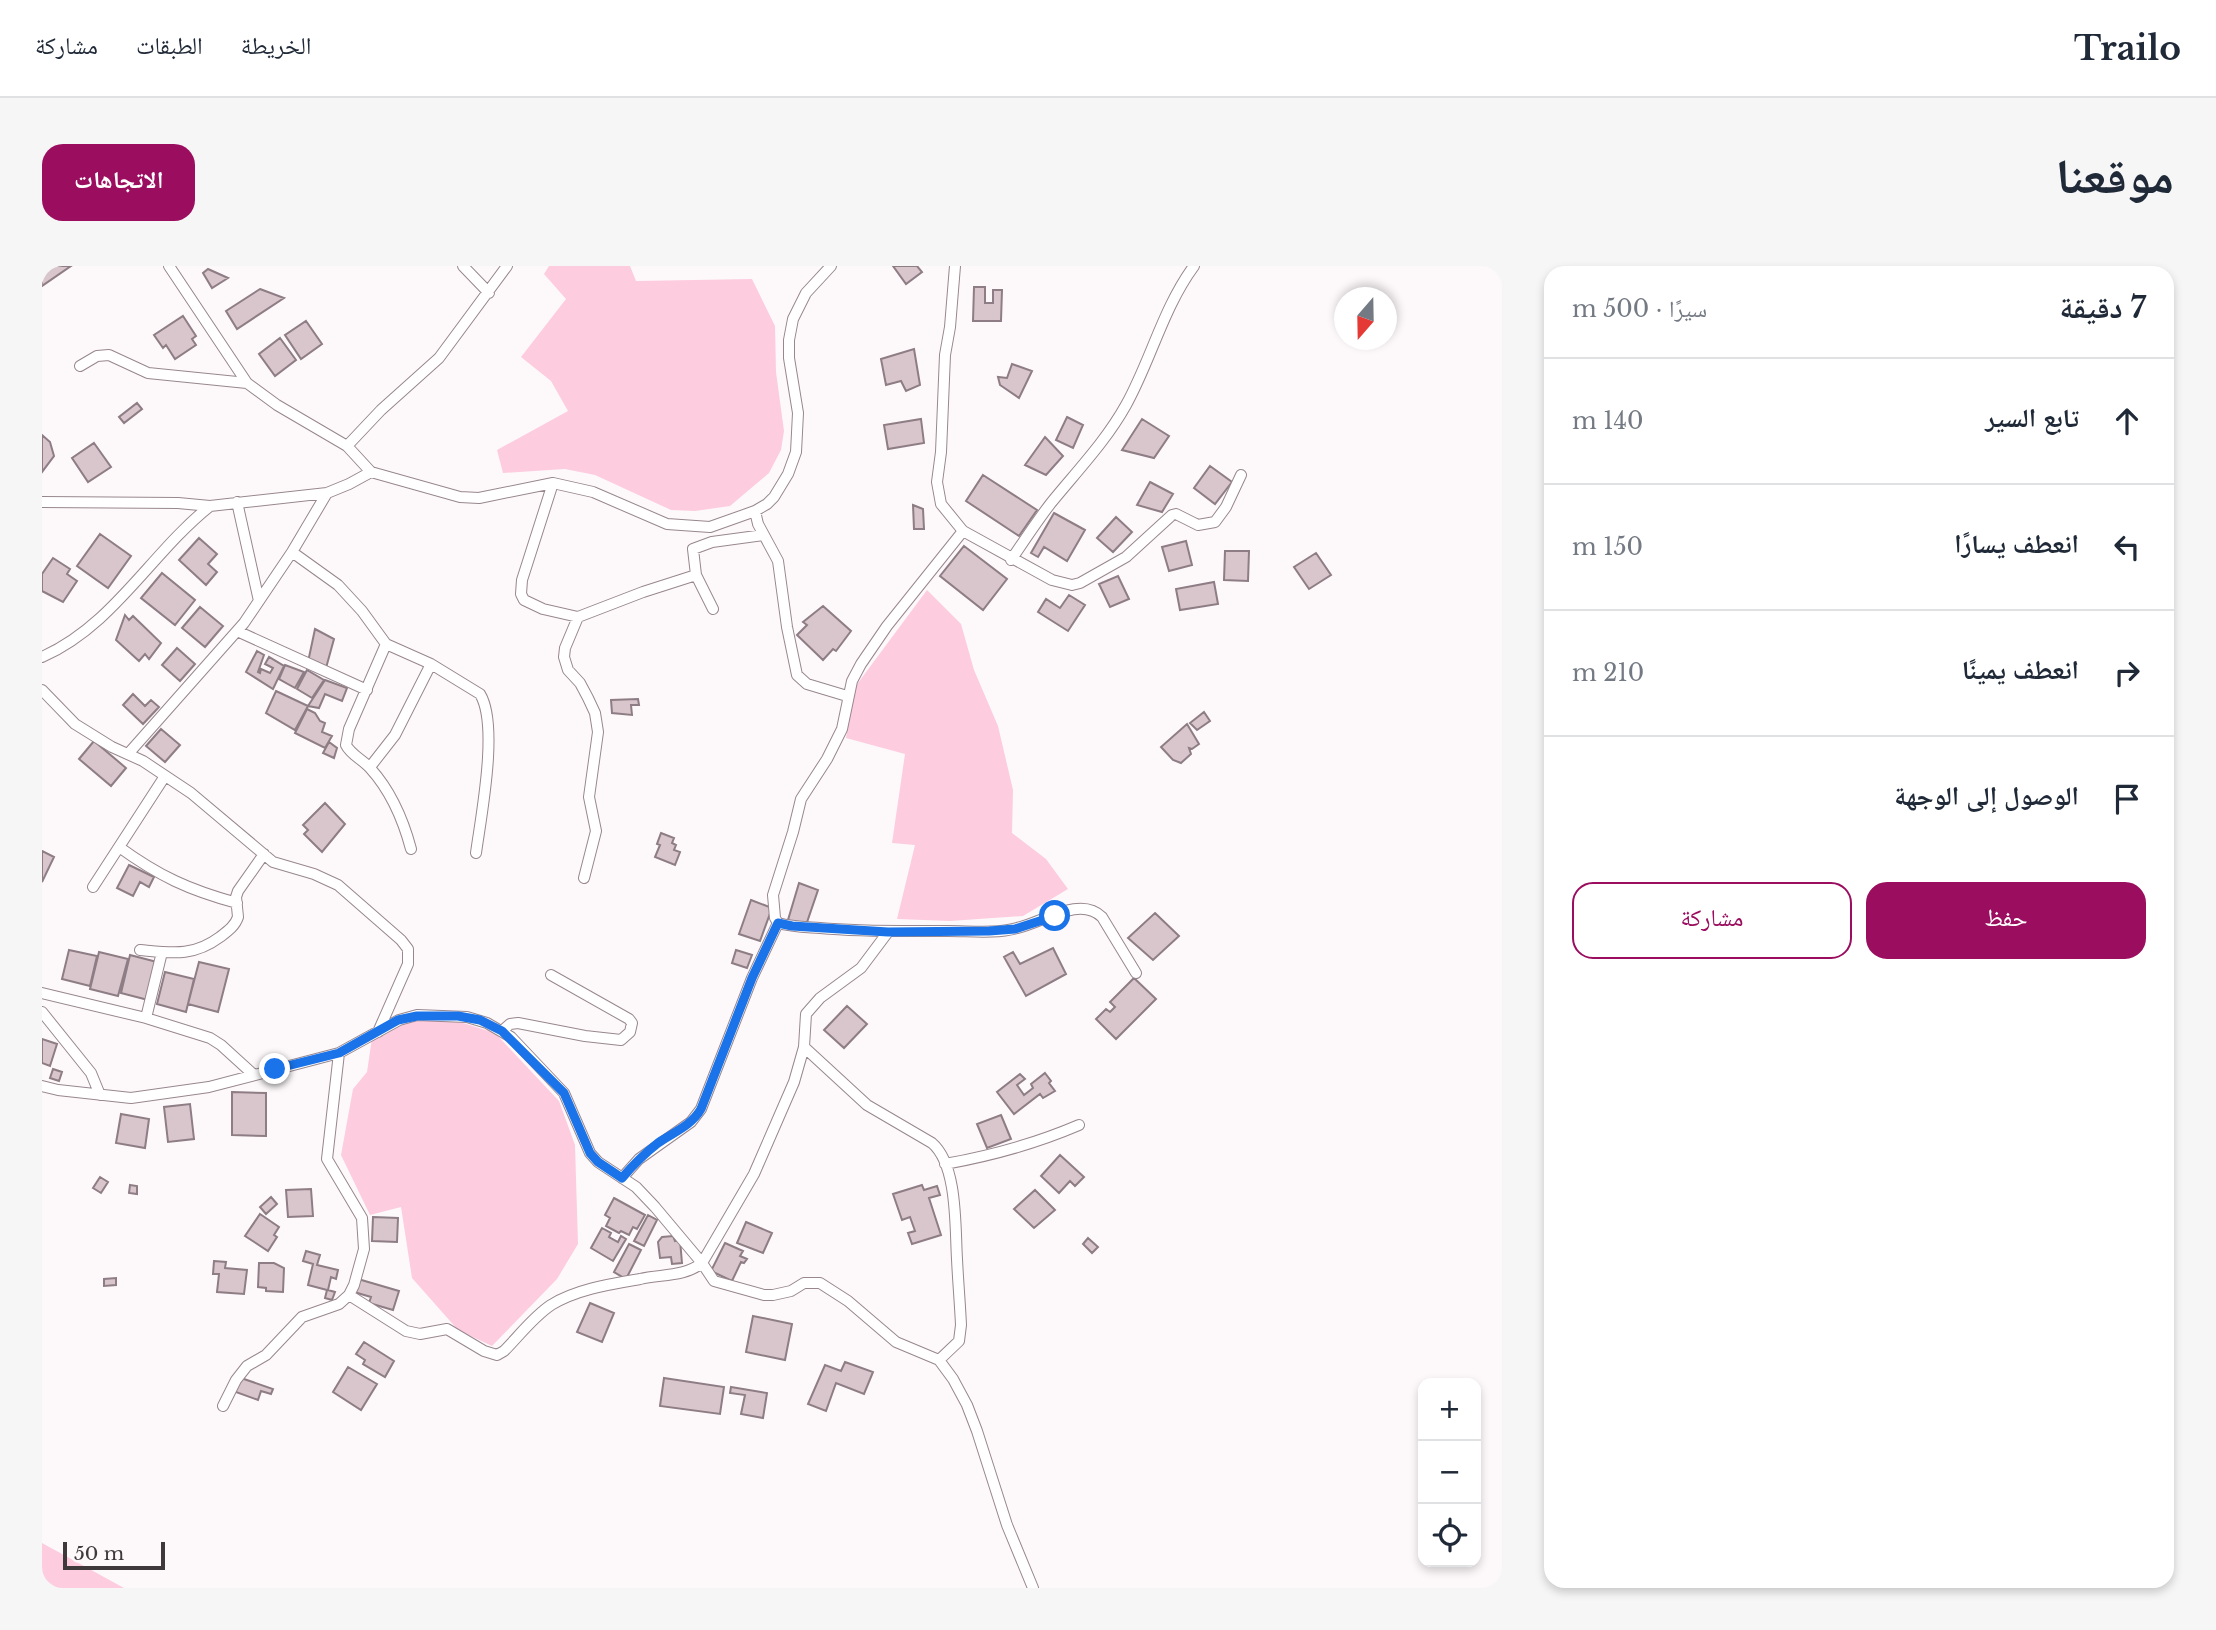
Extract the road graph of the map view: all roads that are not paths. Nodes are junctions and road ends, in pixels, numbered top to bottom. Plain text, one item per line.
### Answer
1 (169, 266) edge
2 (463, 266) edge
3 (507, 266) edge
4 (831, 266) edge
5 (955, 266) edge
6 (1194, 266) edge
7 (489, 293) junction
8 (80, 366) dead end
9 (247, 383) junction
10 (347, 446) junction
11 (371, 472) junction
12 (1241, 475) dead end
13 (552, 483) junction
14 (327, 493) junction
15 (42, 502) edge
16 (237, 502) junction
17 (210, 506) junction
18 (755, 511) junction
19 (963, 531) junction
20 (764, 535) junction
21 (292, 552) junction
22 (1011, 560) junction
23 (696, 575) junction
24 (259, 601) junction
25 (713, 609) dead end
26 (578, 617) junction
27 (237, 631) junction
28 (386, 644) junction
29 (42, 657) edge
30 (431, 664) junction
31 (42, 690) edge
32 (367, 690) junction
33 (847, 696) junction
34 (128, 754) junction
35 (370, 767) junction
36 (165, 776) junction
37 (119, 847) junction
38 (411, 849) dead end
39 (476, 853) dead end
40 (264, 854) junction
41 (584, 877) dead end
42 (93, 887) dead end
43 (237, 903) junction
44 (778, 923) junction
45 (888, 932) junction
46 (140, 950) dead end
47 (162, 952) junction
48 (1136, 973) dead end
49 (551, 975) dead end
50 (42, 993) edge
51 (42, 1012) edge
52 (146, 1018) junction
53 (378, 1031) junction
54 (502, 1031) junction
55 (804, 1047) junction
56 (339, 1053) junction
57 (254, 1075) junction
58 (42, 1086) edge
59 (100, 1095) junction
60 (1079, 1125) dead end
61 (945, 1164) junction
62 (622, 1178) junction
63 (702, 1263) junction
64 (349, 1295) junction
65 (939, 1360) junction
66 (223, 1406) dead end
67 (1033, 1588) edge

1 - 9 street
2 - 7 street
3 - 7 street
4 - 18 street
5 - 19 street
6 - 22 street
7 - 10 street
8 - 9 street
9 - 10 street
10 - 11 street
11 - 13 street
11 - 14 street
12 - 22 street
13 - 18 street
13 - 26 street
14 - 16 street
14 - 21 street
15 - 17 street
16 - 17 street
16 - 24 street
17 - 29 street
18 - 20 street
19 - 22 street
19 - 33 street
20 - 23 street
20 - 33 street
21 - 24 street
21 - 28 street
23 - 25 street
23 - 26 street
24 - 27 street
26 - 41 street
27 - 32 street
27 - 34 street
28 - 30 street
28 - 32 street
30 - 35 street
30 - 39 street
31 - 34 street
32 - 35 street
33 - 44 street
34 - 36 street
35 - 38 street
36 - 37 street
36 - 40 street
37 - 42 street
37 - 43 street
40 - 43 street
40 - 53 street
43 - 47 street
44 - 45 street
44 - 62 street
45 - 48 street
45 - 55 street
46 - 47 street
47 - 52 street
49 - 54 street
50 - 52 street
51 - 59 street
52 - 57 street
53 - 54 street
53 - 56 street
54 - 62 street
55 - 61 street
55 - 63 street
56 - 57 street
56 - 64 street
57 - 59 street
58 - 59 street
60 - 61 street
61 - 65 street
62 - 63 street
63 - 64 street
63 - 65 street
64 - 66 street
65 - 67 street

